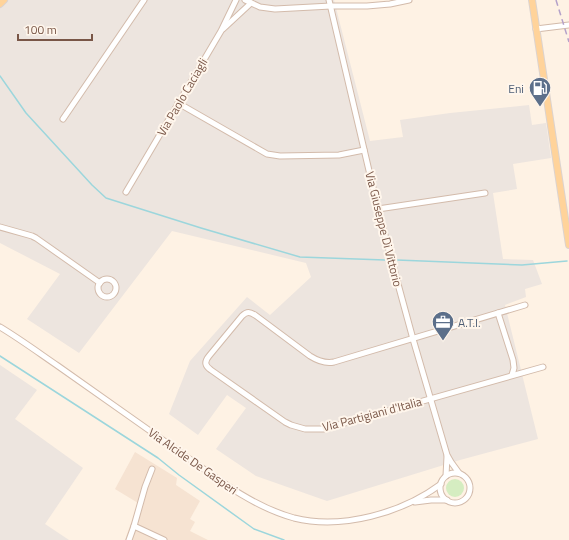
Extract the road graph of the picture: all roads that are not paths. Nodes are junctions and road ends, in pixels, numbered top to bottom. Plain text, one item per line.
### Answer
1 (4, 0) edge
2 (144, 0) edge
3 (236, 0) edge
4 (245, 0) edge
5 (329, 0) edge
6 (409, 0) edge
7 (532, 0) edge
8 (251, 3) junction
9 (0, 4) edge
10 (331, 6) junction
11 (569, 24) edge
12 (536, 29) junction
13 (221, 31) junction
14 (178, 103) junction
15 (63, 119) dead end
16 (364, 150) junction
17 (126, 192) dead end
18 (485, 193) dead end
19 (378, 209) junction
20 (0, 227) edge
21 (569, 245) edge
22 (100, 283) dead end
23 (525, 305) dead end
24 (498, 313) junction
25 (0, 327) edge
26 (413, 339) junction
27 (543, 367) dead end
28 (512, 375) junction
29 (431, 398) junction
30 (447, 455) junction
31 (152, 469) dead end
32 (459, 473) junction
33 (446, 476) junction
34 (441, 484) junction
35 (447, 500) junction
36 (410, 503) junction
37 (134, 526) junction
38 (129, 540) edge
39 (164, 540) edge

1 - 9 main road
2 - 15 street
3 - 13 street, Via Paolo Caciagli
4 - 8 street
5 - 10 street, Via Giuseppe Di Vittorio
6 - 10 street
7 - 12 main road
8 - 10 street
8 - 13 street
10 - 16 street, Via Giuseppe Di Vittorio
11 - 12 street
12 - 21 main road
13 - 14 street, Via Paolo Caciagli
14 - 16 street
14 - 17 street, Via Paolo Caciagli
16 - 19 street, Via Giuseppe Di Vittorio
18 - 19 street
19 - 26 street, Via Giuseppe Di Vittorio
20 - 22 street
23 - 24 street
24 - 26 street
24 - 28 street
25 - 36 street, Via Alcide De Gasperi
26 - 29 street, Via Giuseppe Di Vittorio
26 - 29 street, Via Partigiani d'Italia
27 - 28 street, Via Partigiani d'Italia
28 - 29 street, Via Partigiani d'Italia
29 - 30 street, Via Giuseppe Di Vittorio
30 - 32 street, Via Giuseppe Di Vittorio
30 - 33 street, Via Giuseppe Di Vittorio
31 - 37 street
32 - 33 street
32 - 35 street
33 - 34 street
34 - 35 street
34 - 36 street, Via Alcide De Gasperi
35 - 36 street, Via Alcide De Gasperi
37 - 38 street
37 - 39 street

